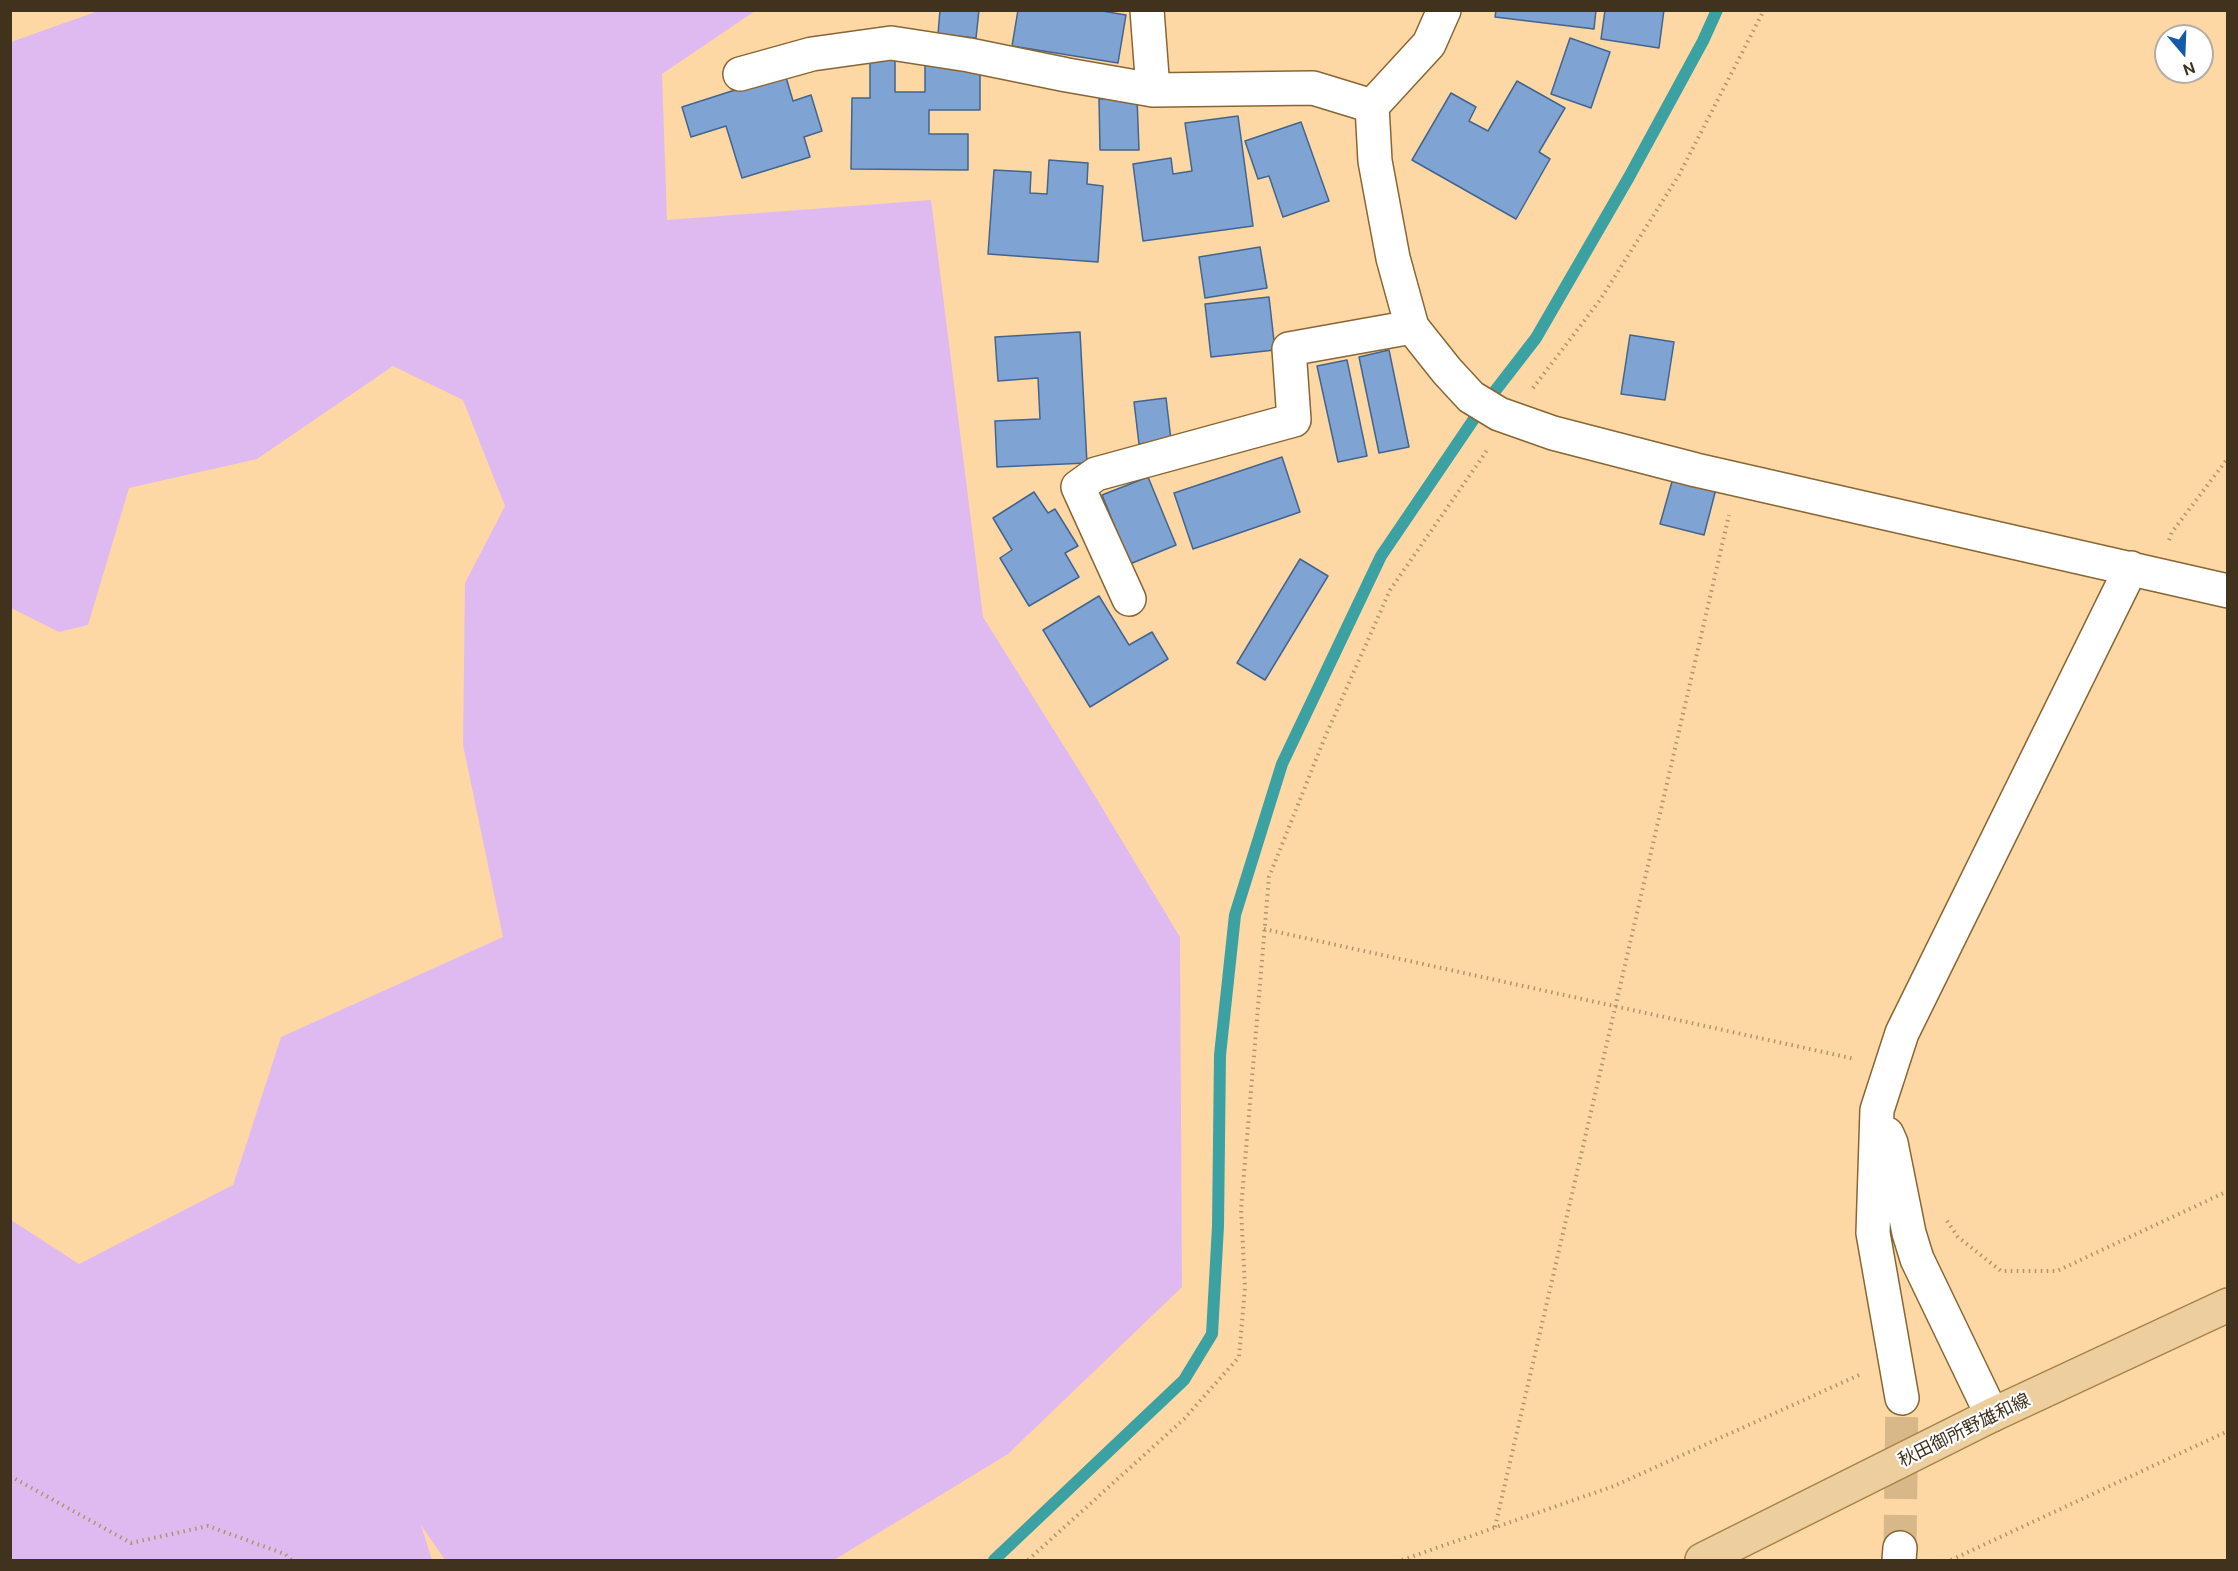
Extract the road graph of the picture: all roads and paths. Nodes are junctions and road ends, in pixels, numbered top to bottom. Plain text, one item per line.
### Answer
1 (1147, 10) edge
2 (1444, 10) edge
3 (1764, 10) edge
4 (740, 74) dead end
5 (1153, 90) junction
6 (1372, 106) junction
7 (1412, 327) junction
8 (1504, 416) junction
9 (2228, 458) edge
10 (1738, 479) junction
11 (2143, 571) junction
12 (2228, 591) edge
13 (1129, 599) dead end
14 (1264, 929) junction
15 (1616, 1008) junction
16 (1891, 1066) junction
17 (1877, 1110) junction
18 (2228, 1191) edge
19 (1944, 1218) dead end
20 (2228, 1305) edge
21 (1896, 1359) junction
22 (1902, 1398) tunnel mouth
23 (1992, 1416) junction
24 (2228, 1431) edge
25 (10, 1476) edge
26 (1495, 1527) junction
27 (291, 1560) edge
28 (1028, 1560) edge
29 (1402, 1560) edge
30 (1702, 1560) edge
31 (1951, 1560) edge

1 - 5 street
2 - 6 street
3 - 8 path
4 - 5 street
5 - 6 street
6 - 7 street
7 - 8 street
7 - 13 street
8 - 10 street
8 - 14 path
9 - 11 path
10 - 11 street
10 - 15 path
11 - 12 street
11 - 16 street
14 - 15 path
14 - 28 path
15 - 16 path
15 - 26 path
16 - 17 street
17 - 21 street
17 - 23 street
18 - 19 path
20 - 23 main road, 秋田御所野雄和線
21 - 22 street
21 - 26 path
23 - 30 main road, 秋田御所野雄和線
24 - 31 path
25 - 27 path
26 - 29 path

